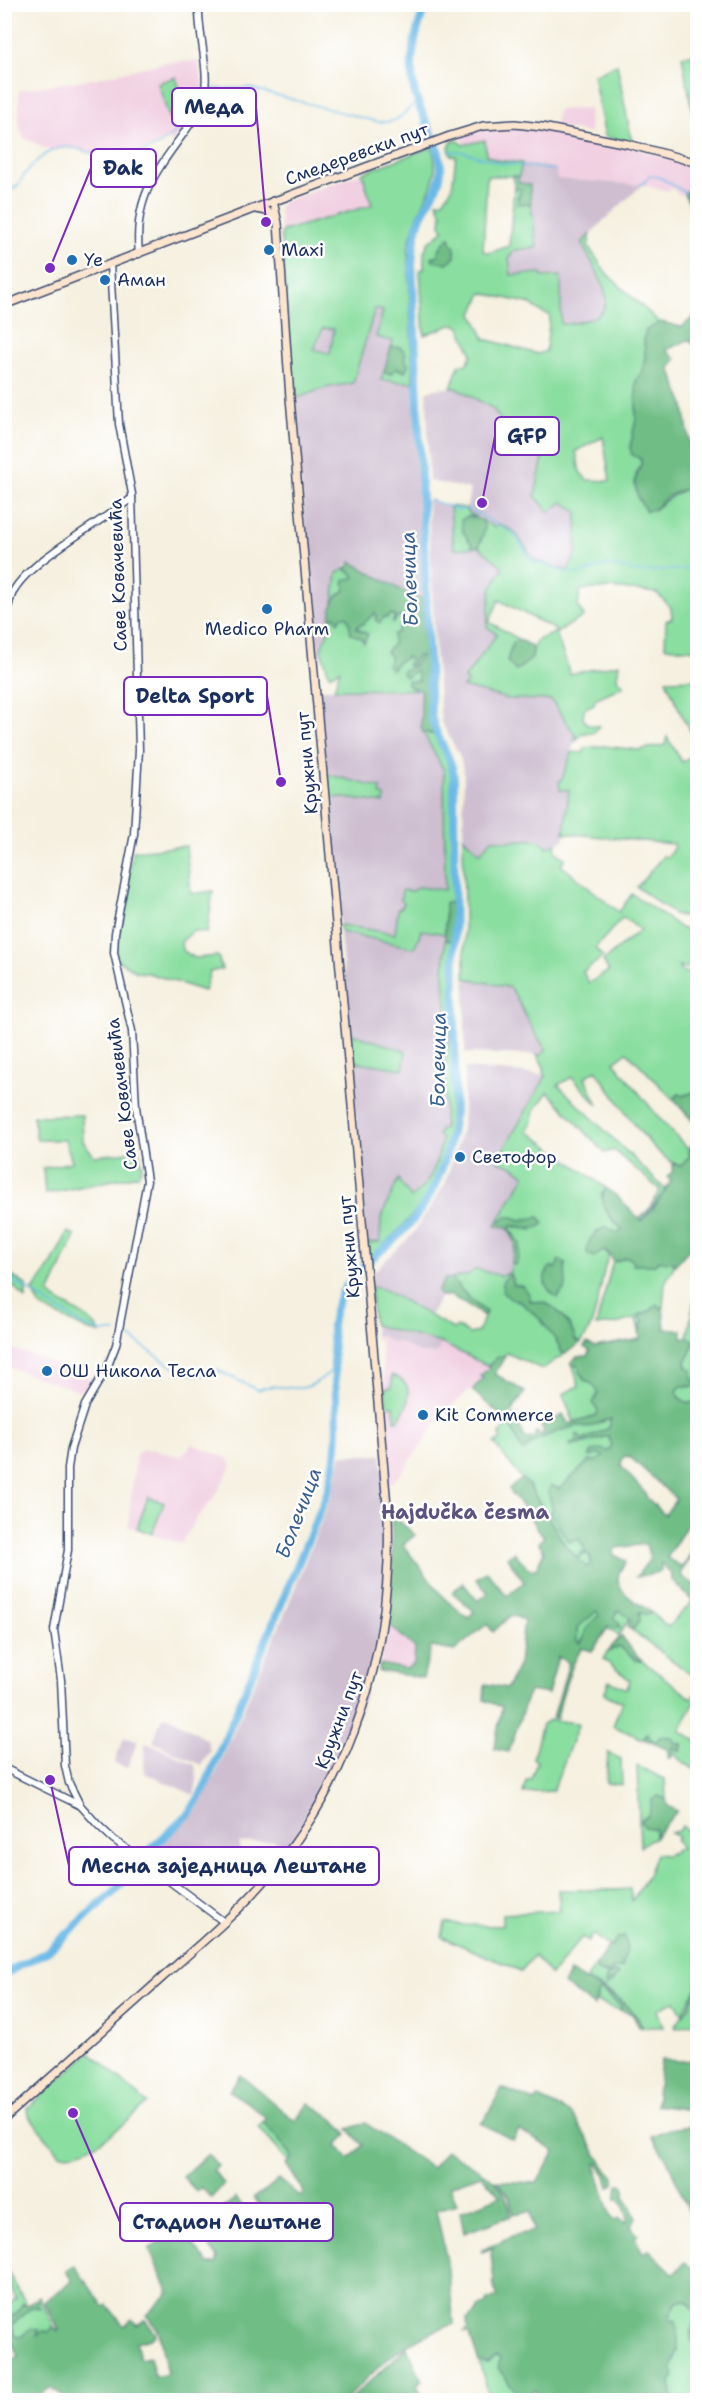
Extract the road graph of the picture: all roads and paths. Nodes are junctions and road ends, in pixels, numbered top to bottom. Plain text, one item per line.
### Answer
1 (199, 4) edge
2 (698, 163) edge
3 (284, 197) junction
4 (272, 202) junction
5 (253, 209) junction
6 (275, 215) junction
7 (140, 254) junction
8 (110, 264) junction
9 (4, 305) edge
10 (132, 498) junction
11 (4, 627) edge
12 (4, 1768) edge
13 (68, 1778) junction
14 (61, 1795) junction
15 (80, 1805) junction
16 (224, 1922) junction
17 (4, 2119) edge

1 - 7 street
2 - 3 main road, Смедеревски пут
3 - 4 main road, Смедеревски пут
3 - 6 main road
4 - 5 main road, Смедеревски пут
4 - 6 main road, Кружни пут
5 - 6 main road
5 - 7 main road, Смедеревски пут
6 - 16 main road, Кружни пут
7 - 8 main road, Смедеревски пут
8 - 9 main road, Смедеревски пут
8 - 10 street, Саве Ковачевића
10 - 11 street
10 - 13 street, Саве Ковачевића
12 - 14 street
13 - 14 street
13 - 15 street, Саве Ковачевића
14 - 15 street
15 - 16 street
16 - 17 main road, Кружни пут

